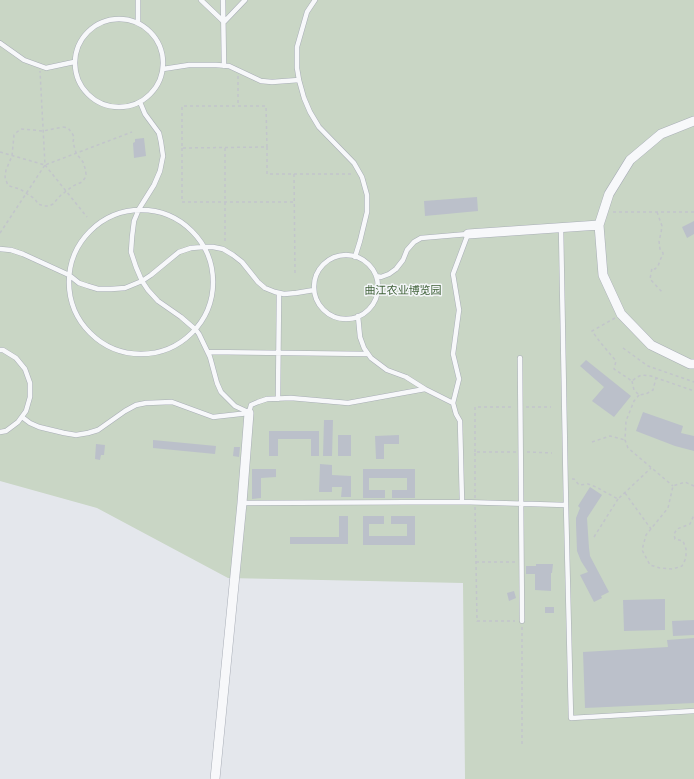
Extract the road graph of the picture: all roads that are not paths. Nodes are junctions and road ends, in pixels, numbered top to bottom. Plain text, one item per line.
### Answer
1 (138, 0) edge
2 (201, 0) edge
3 (223, 0) edge
4 (245, 0) edge
5 (314, 0) edge
6 (224, 22) junction
7 (138, 23) junction
8 (0, 43) edge
9 (74, 62) junction
10 (224, 66) junction
11 (163, 69) junction
12 (299, 80) junction
13 (140, 102) junction
14 (694, 121) edge
15 (139, 209) junction
16 (599, 224) junction
17 (561, 227) junction
18 (468, 234) junction
19 (204, 247) junction
20 (0, 249) edge
21 (355, 256) junction
22 (69, 275) junction
23 (376, 276) junction
24 (142, 281) junction
25 (314, 290) junction
26 (279, 293) junction
27 (358, 316) junction
28 (196, 330) junction
29 (0, 350) edge
30 (208, 352) junction
31 (279, 352) junction
32 (368, 354) junction
33 (520, 358) dead end
34 (694, 364) edge
35 (425, 389) junction
36 (278, 399) junction
37 (453, 403) junction
38 (249, 413) junction
39 (22, 417) junction
40 (0, 432) edge
41 (462, 502) junction
42 (242, 503) junction
43 (520, 504) junction
44 (566, 505) junction
45 (522, 621) road end
46 (694, 711) edge
47 (215, 779) edge

1 - 7 lane
2 - 6 lane
3 - 6 lane
4 - 6 lane
5 - 12 lane
6 - 10 lane
7 - 9 lane
7 - 11 lane
8 - 9 lane
9 - 13 lane
10 - 11 lane
10 - 12 lane
11 - 13 lane
12 - 21 lane
13 - 15 lane
14 - 16 street
15 - 19 lane
15 - 22 lane
15 - 24 lane
16 - 17 street
16 - 34 street
17 - 18 street
17 - 44 lane
18 - 23 lane
18 - 37 lane
19 - 24 lane
19 - 26 lane
19 - 28 lane
20 - 22 lane
21 - 23 lane
21 - 25 lane
22 - 24 lane
22 - 28 lane
23 - 27 lane
24 - 28 lane
25 - 26 lane
25 - 27 lane
26 - 31 lane
27 - 32 lane
28 - 30 lane
29 - 39 lane
30 - 31 lane
30 - 38 lane
31 - 32 lane
31 - 36 lane
32 - 35 lane
33 - 43 lane
35 - 36 lane
35 - 37 lane
36 - 38 lane
37 - 41 lane
38 - 39 lane
38 - 42 street
39 - 40 lane
41 - 42 lane
41 - 43 lane
42 - 47 street
43 - 44 lane
43 - 45 lane
44 - 46 lane

